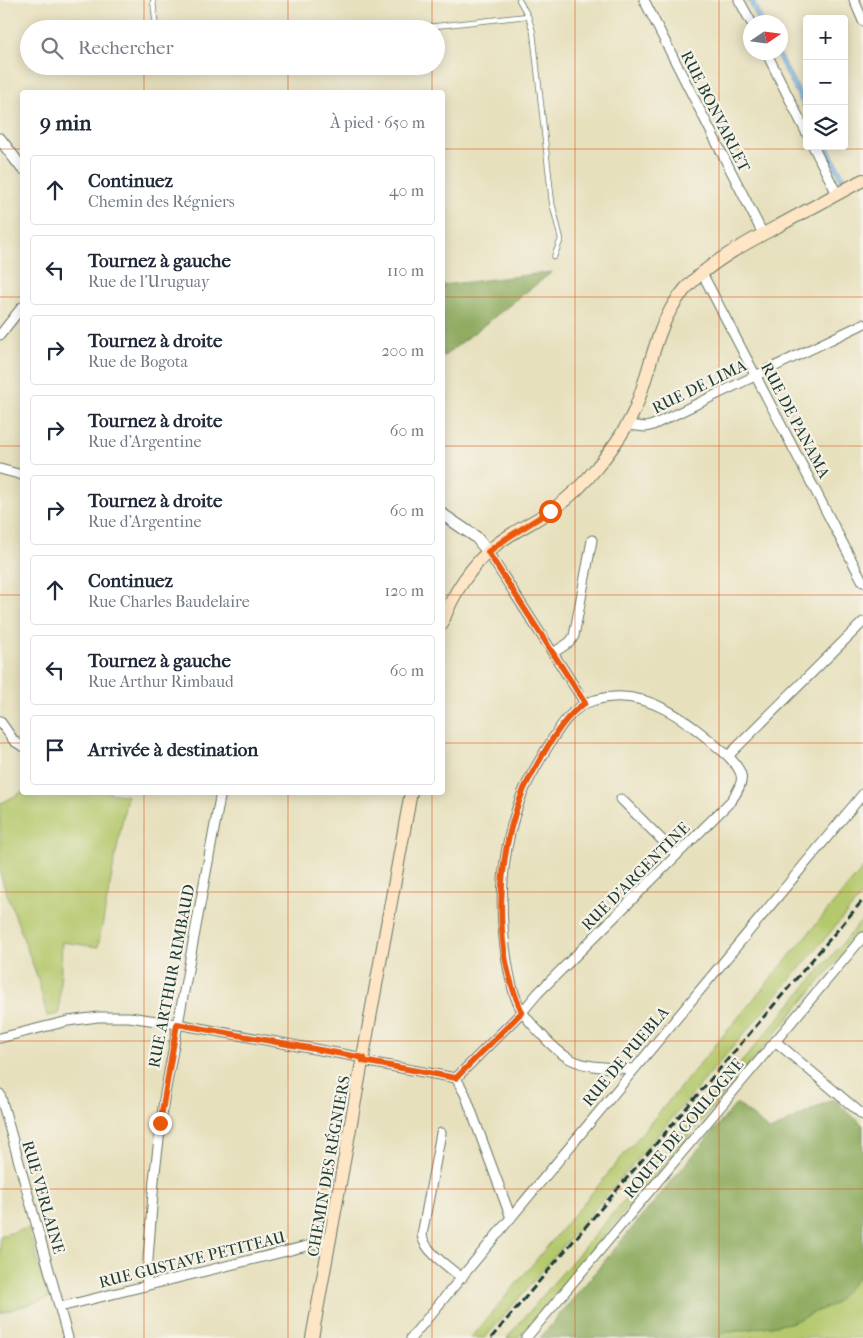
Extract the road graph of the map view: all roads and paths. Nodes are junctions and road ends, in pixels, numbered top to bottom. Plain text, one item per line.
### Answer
1 (153, 0) edge
2 (519, 0) edge
3 (644, 0) edge
4 (739, 0) edge
5 (854, 0) edge
6 (746, 15) edge
7 (528, 16) junction
8 (155, 20) edge
9 (863, 21) edge
10 (445, 25) edge
11 (770, 60) edge
12 (803, 126) edge
13 (1, 143) edge
14 (815, 150) edge
15 (20, 166) edge
16 (863, 180) edge
17 (837, 194) junction
18 (762, 234) junction
19 (554, 257) dead end
20 (702, 273) junction
21 (20, 309) edge
22 (863, 324) edge
23 (0, 335) edge
24 (756, 375) junction
25 (626, 425) junction
26 (0, 468) edge
27 (20, 474) edge
28 (445, 516) edge
29 (592, 540) dead end
30 (488, 552) junction
31 (863, 582) edge
32 (445, 618) edge
33 (863, 622) edge
34 (553, 653) junction
35 (585, 703) junction
36 (0, 721) edge
37 (20, 745) edge
38 (728, 756) junction
39 (863, 794) edge
40 (220, 795) edge
41 (410, 795) edge
42 (621, 799) dead end
43 (677, 855) junction
44 (863, 937) edge
45 (522, 1012) junction
46 (177, 1024) junction
47 (0, 1038) edge
48 (775, 1041) junction
49 (364, 1060) junction
50 (633, 1068) junction
51 (456, 1078) junction
52 (0, 1094) edge
53 (863, 1115) edge
54 (441, 1133) dead end
55 (512, 1218) junction
56 (330, 1240) junction
57 (462, 1278) junction
58 (146, 1286) junction
59 (60, 1308) junction
60 (68, 1338) edge
61 (312, 1338) edge
62 (411, 1338) edge
63 (526, 1338) edge

1 - 8 lane
2 - 7 lane
3 - 18 street, RUE BONVARLET
4 - 6 street
5 - 9 street
7 - 10 lane
7 - 19 lane
11 - 12 street
13 - 15 street
14 - 17 street
16 - 17 main road
17 - 18 main road
18 - 20 main road
20 - 24 street, RUE DE PANAMA
20 - 25 main road
21 - 23 street
22 - 24 street, RUE DE LIMA
24 - 25 street, RUE DE LIMA
24 - 31 street, RUE DE PANAMA
25 - 30 main road
26 - 27 street
28 - 30 street
29 - 34 street
30 - 32 main road
30 - 34 street
33 - 38 street
34 - 35 street
35 - 38 street
35 - 45 street
36 - 37 street
38 - 43 street, RUE D'ARGENTINE
39 - 50 street, RUE DE PUEBLA
40 - 46 street, RUE ARTHUR RIMBAUD
41 - 49 main road, CHEMIN DES RÉGNIERS
42 - 43 street
43 - 45 street, RUE D'ARGENTINE
44 - 48 street, ROUTE DE COULOGNE
45 - 50 street
45 - 51 street, RUE D'ARGENTINE
46 - 47 street
46 - 49 street
46 - 58 street, RUE ARTHUR RIMBAUD
48 - 53 street
48 - 63 street, ROUTE DE COULOGNE
49 - 51 street
49 - 56 main road, CHEMIN DES RÉGNIERS
50 - 55 street, RUE DE PUEBLA
51 - 55 street
52 - 59 street, RUE VERLAINE
54 - 57 street
55 - 57 street, RUE DE PUEBLA
56 - 58 street, RUE GUSTAVE PETITEAU
56 - 61 main road, CHEMIN DES RÉGNIERS
57 - 62 street, RUE DE PUEBLA
58 - 59 street, RUE GUSTAVE PETITEAU
59 - 60 street, RUE VERLAINE

